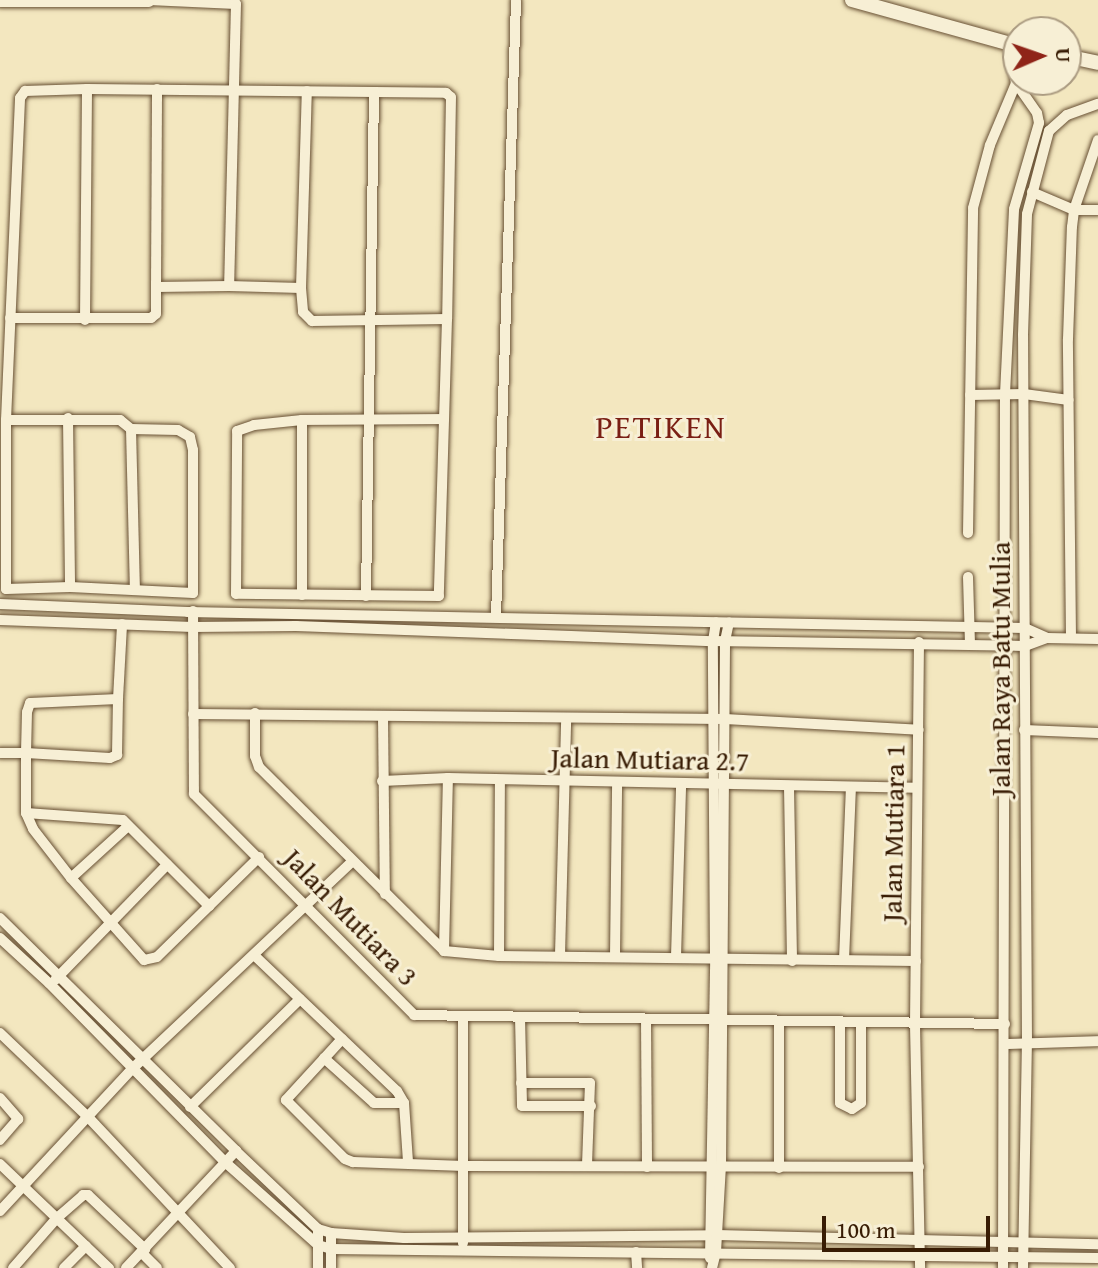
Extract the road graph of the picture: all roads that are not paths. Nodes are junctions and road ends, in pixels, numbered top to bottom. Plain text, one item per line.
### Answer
1 (516, 0) edge
2 (852, 0) edge
3 (149, 1) edge
4 (185, 1) edge
5 (0, 2) edge
6 (1002, 42) edge
7 (87, 89) junction
8 (157, 89) junction
9 (235, 90) junction
10 (307, 91) junction
11 (374, 92) junction
12 (1011, 96) edge
13 (1025, 96) edge
14 (1097, 109) edge
15 (1098, 140) edge
16 (1032, 192) junction
17 (1074, 210) junction
18 (1098, 210) edge
19 (229, 286) junction
20 (156, 287) junction
21 (301, 288) junction
22 (10, 318) junction
23 (370, 319) junction
24 (447, 319) junction
25 (85, 320) junction
26 (1005, 394) junction
27 (1024, 394) junction
28 (970, 395) junction
29 (1069, 400) junction
30 (369, 417) junction
31 (68, 418) junction
32 (444, 419) junction
33 (6, 420) junction
34 (302, 420) junction
35 (131, 429) junction
36 (968, 533) dead end
37 (968, 577) dead end
38 (70, 587) junction
39 (135, 590) junction
40 (302, 595) junction
41 (366, 596) junction
42 (0, 604) edge
43 (193, 611) junction
44 (496, 617) junction
45 (0, 620) edge
46 (716, 622) junction
47 (729, 622) junction
48 (122, 624) junction
49 (193, 627) junction
50 (970, 627) junction
51 (1005, 628) junction
52 (1025, 628) junction
53 (1047, 638) junction
54 (1071, 638) junction
55 (1098, 639) edge
56 (713, 641) junction
57 (725, 641) junction
58 (919, 642) junction
59 (970, 643) junction
60 (1006, 644) junction
61 (1025, 646) junction
62 (118, 699) junction
63 (255, 713) junction
64 (193, 714) junction
65 (383, 716) junction
66 (566, 718) junction
67 (713, 719) junction
68 (725, 719) junction
69 (919, 730) junction
70 (1024, 730) junction
71 (1098, 733) edge
72 (0, 753) edge
73 (26, 753) junction
74 (448, 778) junction
75 (500, 780) junction
76 (564, 780) junction
77 (382, 781) junction
78 (617, 782) junction
79 (681, 784) junction
80 (713, 784) junction
81 (725, 784) junction
82 (789, 787) junction
83 (851, 788) junction
84 (917, 788) junction
85 (26, 813) junction
86 (127, 827) junction
87 (259, 857) junction
88 (352, 862) junction
89 (167, 865) junction
90 (71, 878) junction
91 (385, 894) junction
92 (306, 904) junction
93 (209, 906) junction
94 (0, 918) edge
95 (110, 925) junction
96 (0, 938) edge
97 (444, 951) junction
98 (560, 955) junction
99 (255, 956) junction
100 (499, 956) junction
101 (615, 956) junction
102 (676, 957) junction
103 (719, 958) junction
104 (844, 960) junction
105 (792, 961) junction
106 (916, 961) junction
107 (61, 977) junction
108 (49, 983) junction
109 (300, 999) junction
110 (463, 1017) junction
111 (520, 1017) junction
112 (646, 1019) junction
113 (718, 1020) junction
114 (779, 1021) junction
115 (840, 1022) junction
116 (861, 1023) junction
117 (1005, 1024) junction
118 (915, 1025) junction
119 (0, 1033) edge
120 (342, 1039) junction
121 (1098, 1041) edge
122 (1027, 1043) junction
123 (1005, 1044) junction
124 (324, 1058) junction
125 (143, 1061) junction
126 (132, 1069) junction
127 (521, 1083) junction
128 (0, 1098) edge
129 (404, 1103) junction
130 (591, 1106) junction
131 (190, 1107) junction
132 (89, 1118) junction
133 (0, 1140) edge
134 (236, 1151) junction
135 (225, 1162) junction
136 (408, 1162) junction
137 (0, 1164) edge
138 (464, 1166) junction
139 (587, 1166) junction
140 (716, 1166) junction
141 (647, 1167) junction
142 (919, 1167) junction
143 (779, 1168) junction
144 (25, 1187) junction
145 (0, 1211) edge
146 (181, 1212) junction
147 (57, 1218) junction
148 (318, 1229) junction
149 (331, 1233) junction
150 (713, 1236) junction
151 (920, 1241) junction
152 (1025, 1241) junction
153 (1002, 1242) junction
154 (463, 1243) junction
155 (1098, 1244) edge
156 (318, 1245) junction
157 (86, 1246) junction
158 (331, 1249) junction
159 (144, 1251) junction
160 (636, 1252) junction
161 (713, 1252) junction
162 (920, 1256) junction
163 (1098, 1258) edge
164 (1003, 1263) edge
165 (1023, 1263) edge
166 (13, 1268) edge
167 (64, 1268) edge
168 (109, 1268) edge
169 (126, 1268) edge
170 (157, 1268) edge
171 (230, 1268) edge
172 (318, 1268) edge
173 (331, 1268) edge
174 (637, 1268) edge
175 (712, 1268) edge
176 (920, 1268) edge

1 - 44 street
2 - 6 main road
3 - 4 street
3 - 5 street
4 - 9 street
7 - 8 street
7 - 22 street
7 - 25 street
8 - 9 street
8 - 20 street
9 - 10 street
9 - 19 street
10 - 11 street
10 - 21 street
11 - 23 street
11 - 24 street
12 - 28 street
13 - 26 street
14 - 16 street, Jalan Raya Batu Mulia
15 - 17 street
16 - 17 street
16 - 27 street, Jalan Raya Batu Mulia
17 - 18 street
17 - 29 street
19 - 20 street
19 - 21 street
20 - 25 street
21 - 23 street
22 - 25 street
22 - 33 street
23 - 24 street
23 - 30 street
24 - 32 street
26 - 27 street
26 - 28 street
26 - 51 street
27 - 29 street
27 - 52 street, Jalan Raya Batu Mulia
28 - 36 street
29 - 54 street
30 - 32 street
30 - 34 street
30 - 41 street
31 - 33 street
31 - 35 street
31 - 38 street
32 - 41 street
33 - 38 street
34 - 40 street
34 - 40 street
35 - 39 street
35 - 39 street
37 - 50 street
38 - 39 street
40 - 41 street
42 - 43 street
43 - 44 street
43 - 49 street, Jalan Mutiara 3
44 - 46 street
45 - 48 street
46 - 47 street
46 - 56 street
47 - 50 street
47 - 57 street
48 - 49 street
48 - 62 street
49 - 56 street
49 - 64 street, Jalan Mutiara 3
50 - 51 street
50 - 59 street
51 - 52 street
51 - 60 street
52 - 53 street
52 - 61 street, Jalan Raya Batu Mulia
53 - 54 street
53 - 61 street
54 - 55 street
56 - 57 street
56 - 67 street
57 - 58 street
57 - 68 street
58 - 59 street
58 - 69 street, Jalan Mutiara 1
59 - 60 street
60 - 61 street
60 - 117 street
61 - 70 street, Jalan Raya Batu Mulia
62 - 73 street
62 - 73 street
63 - 64 street
63 - 65 street
63 - 88 street
64 - 87 street, Jalan Mutiara 3
65 - 66 street
65 - 77 street
66 - 67 street
66 - 76 street
67 - 68 street
67 - 80 street
68 - 69 street
68 - 81 street
69 - 84 street, Jalan Mutiara 1
70 - 71 street
70 - 122 street, Jalan Raya Batu Mulia
72 - 73 street
73 - 85 street
74 - 75 street, Jalan Mutiara 2.7
74 - 77 street, Jalan Mutiara 2.7
74 - 97 street
75 - 76 street, Jalan Mutiara 2.7
75 - 100 street
76 - 78 street, Jalan Mutiara 2.7
76 - 98 street
77 - 91 street
78 - 79 street, Jalan Mutiara 2.7
78 - 101 street
79 - 80 street, Jalan Mutiara 2.7
79 - 102 street
80 - 81 street, Jalan Mutiara 2.7
80 - 103 street
81 - 82 street, Jalan Mutiara 2.7
81 - 103 street
82 - 83 street, Jalan Mutiara 2.7
82 - 105 street
83 - 84 street, Jalan Mutiara 2.7
83 - 104 street
84 - 106 street, Jalan Mutiara 1
85 - 86 street
85 - 90 street
86 - 89 street
86 - 90 street
87 - 92 street, Jalan Mutiara 3
87 - 93 street
88 - 91 street
88 - 92 street
89 - 93 street
89 - 95 street
90 - 95 street
91 - 97 street
92 - 99 street
92 - 110 street, Jalan Mutiara 3
93 - 95 street
94 - 107 street
95 - 107 street
96 - 108 street
97 - 100 street
98 - 100 street
98 - 101 street
99 - 109 street
99 - 125 street
101 - 102 street
102 - 103 street
103 - 105 street
103 - 113 street
104 - 105 street
104 - 106 street
106 - 118 street, Jalan Mutiara 1
107 - 108 street
107 - 125 street
108 - 126 street
109 - 120 street
109 - 131 street
110 - 111 street, Jalan Mutiara 3
110 - 138 street
111 - 112 street, Jalan Mutiara 3
111 - 127 street
112 - 113 street, Jalan Mutiara 3
112 - 141 street
113 - 114 street, Jalan Mutiara 3
113 - 140 street
114 - 115 street, Jalan Mutiara 3
114 - 143 street
115 - 116 street, Jalan Mutiara 3
115 - 116 street
116 - 118 street, Jalan Mutiara 3
117 - 118 street, Jalan Mutiara 3
117 - 123 street
118 - 142 street, Jalan Mutiara 1
119 - 132 street
120 - 124 street
120 - 129 street
121 - 122 street
122 - 123 street
122 - 152 street, Jalan Raya Batu Mulia
123 - 153 street
124 - 129 street
124 - 136 street
125 - 126 street
125 - 131 street
126 - 132 street
126 - 135 street
127 - 130 street
127 - 130 street
128 - 133 street
129 - 136 street
130 - 139 street
131 - 134 street
132 - 144 street
132 - 146 street
134 - 135 street
134 - 148 street
135 - 146 street
135 - 156 street
136 - 138 street
137 - 144 street
138 - 139 street
138 - 154 street
139 - 141 street
140 - 141 street
140 - 143 street
140 - 150 street
142 - 143 street
142 - 151 street, Jalan Mutiara 1
144 - 145 street
144 - 147 street
146 - 159 street
146 - 171 street
147 - 157 street
147 - 159 street
147 - 166 street
148 - 149 street
148 - 156 street
149 - 154 street
149 - 158 street
150 - 151 street
150 - 154 street
150 - 161 street
151 - 153 street
151 - 162 street, Jalan Mutiara 1
152 - 153 street
152 - 155 street
152 - 165 street, Jalan Raya Batu Mulia
153 - 164 street
154 - 158 street
154 - 160 street
156 - 158 street
156 - 172 street
157 - 167 street
157 - 168 street
158 - 173 street
159 - 169 street
159 - 170 street
160 - 161 street
160 - 174 street
161 - 162 street
161 - 175 street
162 - 164 street
162 - 176 street, Jalan Mutiara 1
163 - 165 street
164 - 165 street

